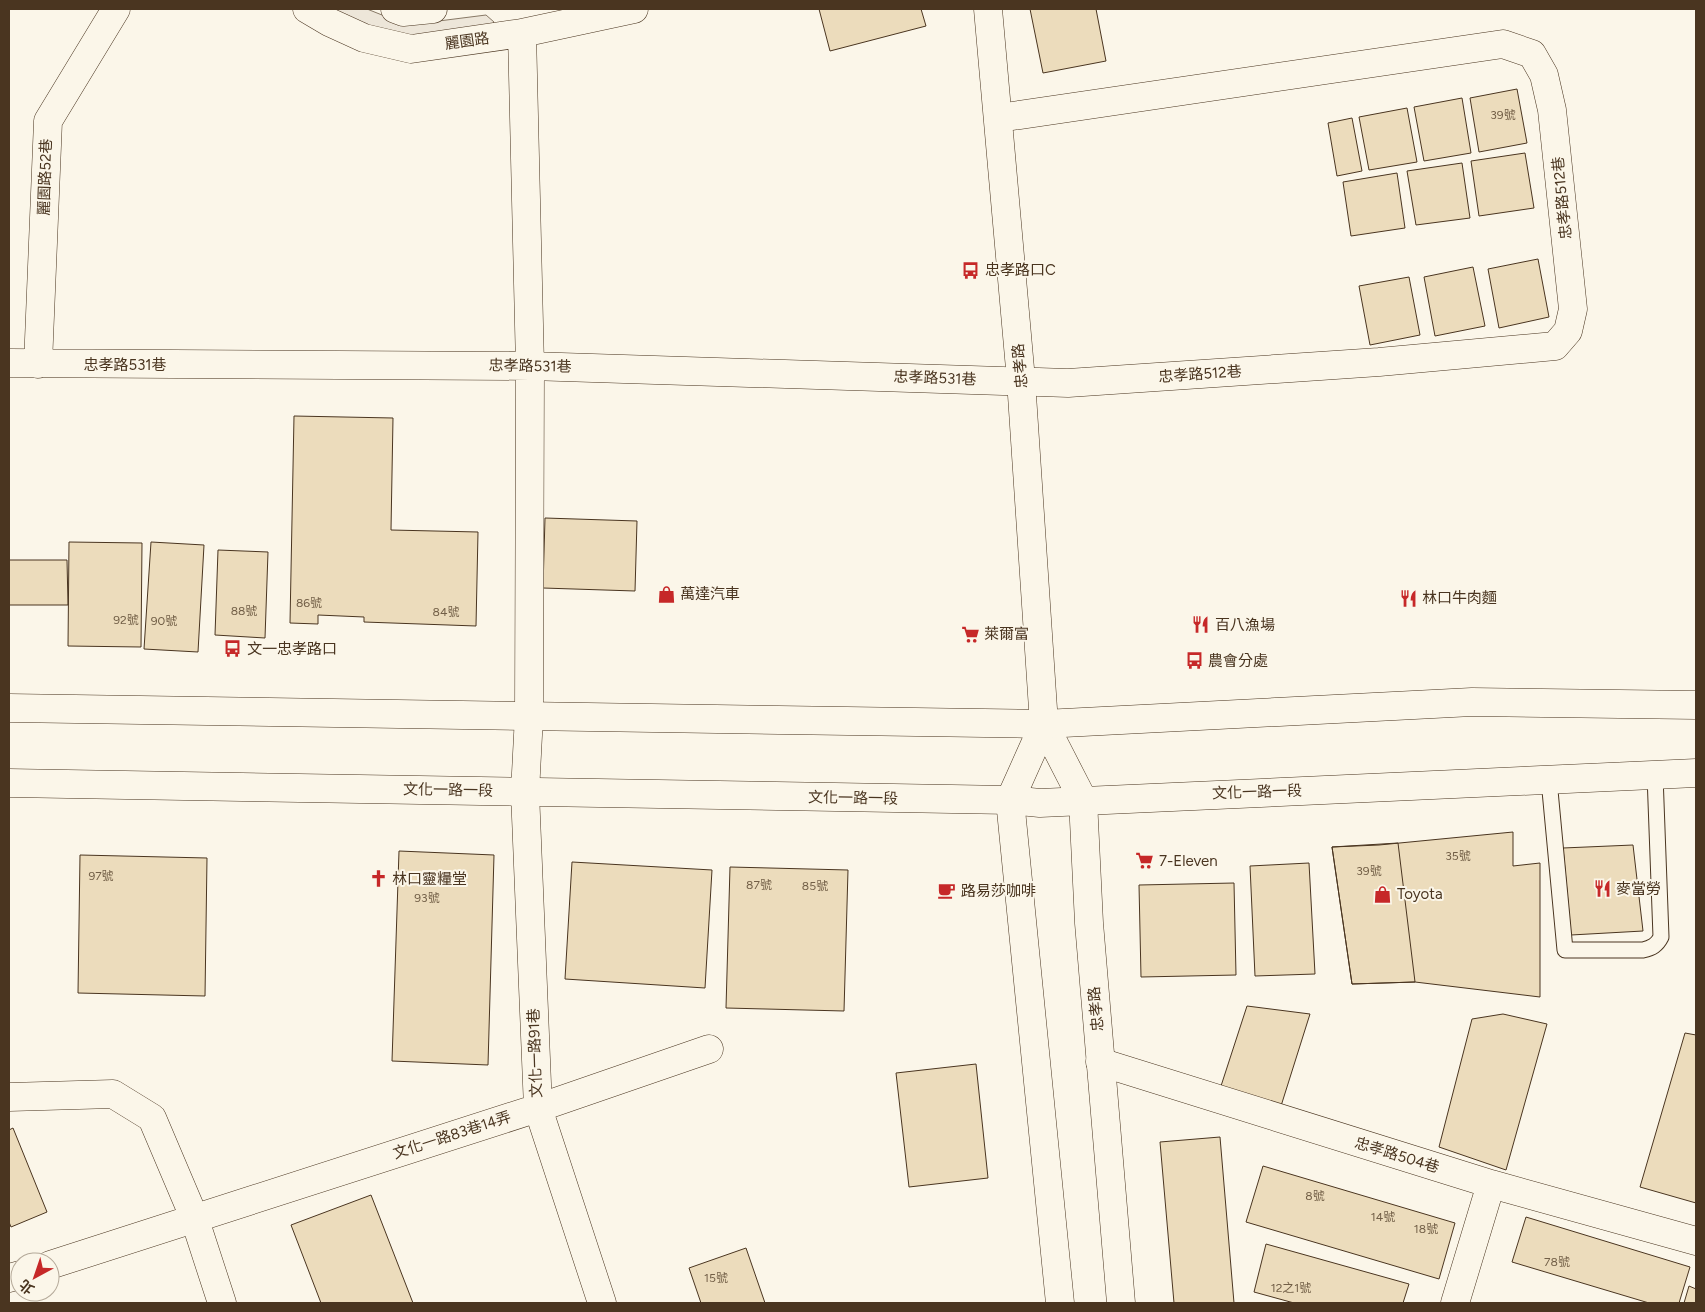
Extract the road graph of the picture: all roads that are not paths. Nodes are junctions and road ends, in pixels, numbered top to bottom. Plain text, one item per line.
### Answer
1 (116, 9) edge
2 (307, 9) edge
3 (395, 9) edge
4 (433, 9) edge
5 (634, 9) edge
6 (988, 9) edge
7 (522, 33) junction
8 (999, 118) junction
9 (9, 363) edge
10 (38, 364) junction
11 (530, 366) junction
12 (1021, 380) junction
13 (1696, 705) edge
14 (9, 708) edge
15 (528, 716) junction
16 (1044, 724) junction
17 (1696, 773) edge
18 (1655, 775) junction
19 (1549, 780) junction
20 (9, 783) edge
21 (525, 792) junction
22 (1010, 800) junction
23 (1083, 800) junction
24 (709, 1049) dead end
25 (1100, 1062) junction
26 (9, 1097) edge
27 (538, 1108) junction
28 (1491, 1184) junction
29 (194, 1217) junction
30 (1696, 1241) edge
31 (60, 1262) edge
32 (222, 1303) edge
33 (602, 1303) edge
34 (1060, 1303) edge
35 (1121, 1303) edge
36 (1455, 1303) edge

1 - 10 street, 麗園路52巷
2 - 7 street, 麗園路
3 - 4 street
5 - 7 street, 麗園路
6 - 8 street, 忠孝路
7 - 11 street, 文化一路91巷
8 - 12 street, 忠孝路
8 - 12 street, 忠孝路512巷
9 - 10 street, 忠孝路531巷
10 - 11 street, 忠孝路531巷
11 - 12 street, 忠孝路531巷
11 - 15 street, 文化一路91巷
12 - 16 street, 忠孝路
13 - 16 street
14 - 15 street
15 - 16 street
15 - 21 street, 文化一路91巷
16 - 22 street, 忠孝路
16 - 23 street, 忠孝路
17 - 18 street, 文化一路一段
18 - 19 street, 文化一路一段
18 - 19 lane
19 - 23 street, 文化一路一段
20 - 21 street, 文化一路一段
21 - 22 street, 文化一路一段
21 - 27 street, 文化一路91巷
22 - 23 street, 文化一路一段
22 - 34 street, 忠孝路
23 - 25 street, 忠孝路
24 - 27 street, 文化一路83巷14弄
25 - 28 street, 忠孝路504巷
25 - 35 street, 忠孝路
26 - 29 street
27 - 29 street, 文化一路83巷14弄
27 - 33 street, 文化一路91巷
28 - 30 street, 忠孝路504巷
28 - 36 street
29 - 31 street, 文化一路83巷14弄
29 - 32 street

